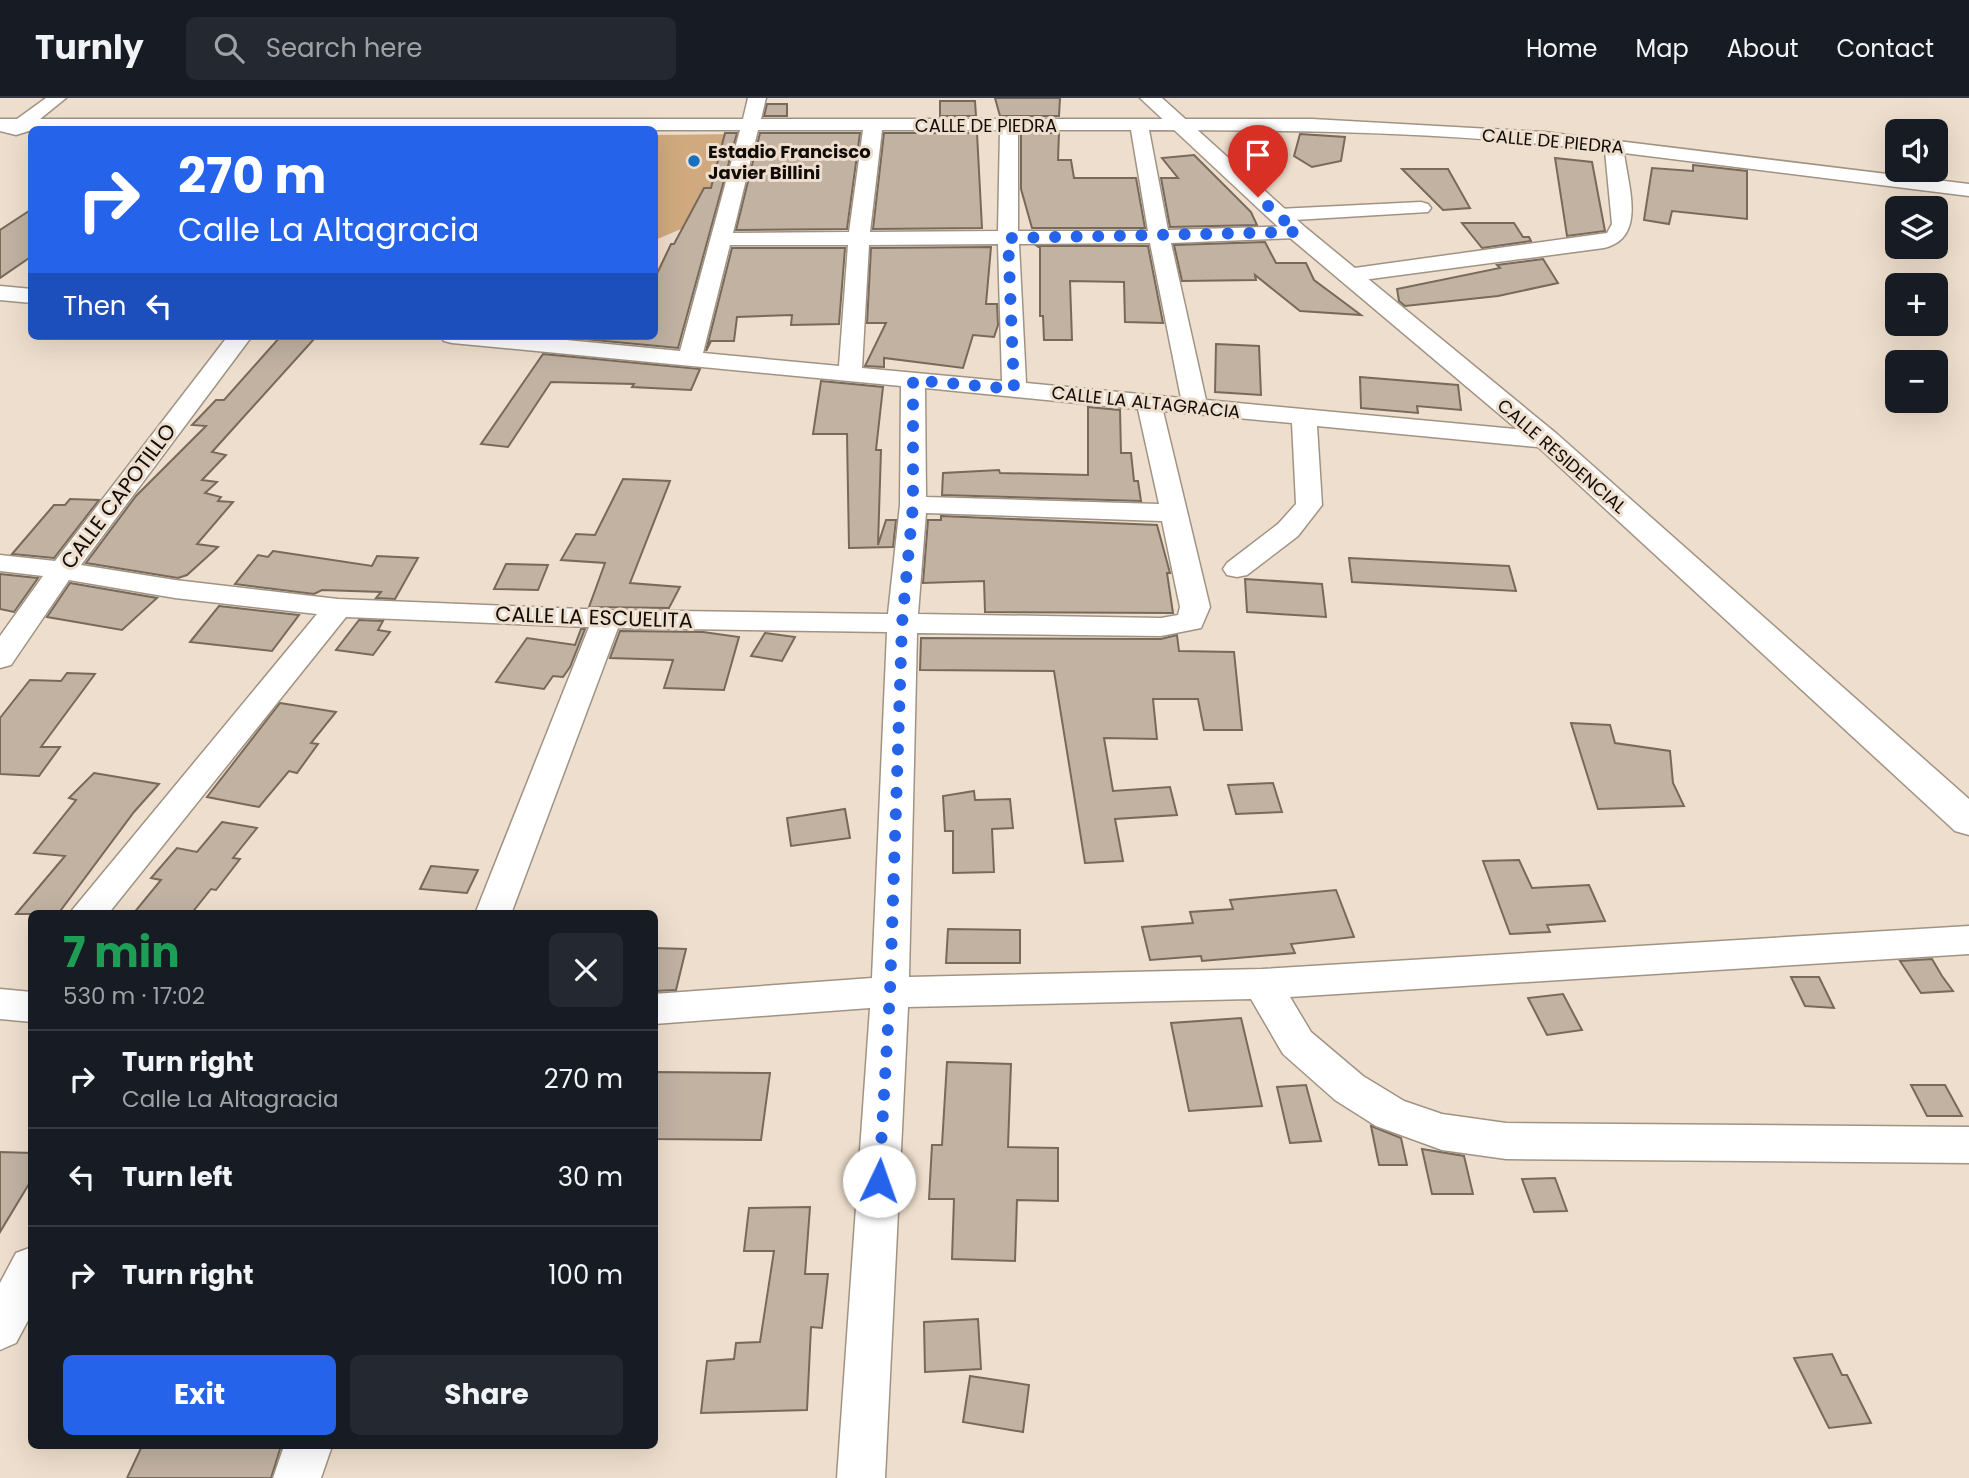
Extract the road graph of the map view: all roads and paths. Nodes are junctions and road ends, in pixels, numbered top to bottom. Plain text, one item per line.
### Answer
1 (57, 98) edge
2 (757, 98) edge
3 (1145, 111) edge
4 (396, 120) edge
5 (1180, 124) junction
6 (0, 125) edge
7 (22, 125) junction
8 (752, 125) junction
9 (873, 125) junction
10 (1009, 125) junction
11 (0, 141) edge
12 (1614, 147) junction
13 (1969, 190) edge
14 (1421, 208) dead end
15 (1287, 224) junction
16 (1158, 237) junction
17 (859, 238) junction
18 (1008, 238) junction
19 (720, 239) junction
20 (1348, 275) junction
21 (0, 293) edge
22 (28, 296) edge
23 (237, 340) edge
24 (493, 340) edge
25 (690, 359) junction
26 (850, 374) junction
27 (913, 380) junction
28 (1014, 389) junction
29 (1149, 402) junction
30 (1195, 407) junction
31 (1304, 417) junction
32 (1547, 440) junction
33 (913, 505) junction
34 (1175, 513) junction
35 (0, 563) edge
36 (1237, 569) dead end
37 (62, 570) junction
38 (338, 608) junction
39 (607, 619) junction
40 (902, 624) junction
41 (0, 658) edge
42 (1969, 821) edge
43 (90, 910) edge
44 (495, 910) edge
45 (1969, 940) edge
46 (1262, 984) junction
47 (890, 992) junction
48 (658, 1009) edge
49 (1969, 1145) edge
50 (28, 1275) edge
51 (0, 1328) edge
52 (307, 1449) edge
53 (297, 1478) edge
54 (861, 1478) edge

1 - 7 street
2 - 8 street
3 - 5 main road, CALLE RESIDENCIAL
3 - 10 street, CALLE DE PIEDRA
3 - 16 street
4 - 7 street, CALLE DE PIEDRA
4 - 8 street, CALLE DE PIEDRA
5 - 12 street, CALLE DE PIEDRA
5 - 15 main road, CALLE RESIDENCIAL
6 - 7 street, CALLE DE PIEDRA
7 - 11 street
8 - 9 street, CALLE DE PIEDRA
8 - 19 street
9 - 10 street, CALLE DE PIEDRA
9 - 17 street
10 - 18 street
12 - 13 street, CALLE DE PIEDRA
12 - 20 street
14 - 15 street
15 - 16 street
15 - 20 main road, CALLE RESIDENCIAL
16 - 18 street
16 - 30 street
17 - 18 street
17 - 19 street
17 - 26 street
18 - 28 street
19 - 25 street
20 - 32 main road, CALLE RESIDENCIAL
21 - 22 street
23 - 37 street, CALLE CAPOTILLO
24 - 25 street, CALLE LA ALTAGRACIA
25 - 26 street, CALLE LA ALTAGRACIA
26 - 27 street, CALLE LA ALTAGRACIA
27 - 28 street, CALLE LA ALTAGRACIA
27 - 33 street
28 - 29 street, CALLE LA ALTAGRACIA
29 - 30 street, CALLE LA ALTAGRACIA
29 - 34 street
30 - 31 street, CALLE LA ALTAGRACIA
31 - 32 street, CALLE LA ALTAGRACIA
31 - 36 street
32 - 42 main road, CALLE RESIDENCIAL
33 - 34 street
33 - 40 street
34 - 40 street, CALLE LA ESCUELITA
35 - 37 street, CALLE LA ESCUELITA
37 - 38 street, CALLE LA ESCUELITA
37 - 41 street, CALLE CAPOTILLO
38 - 39 street, CALLE LA ESCUELITA
38 - 43 street
39 - 40 street, CALLE LA ESCUELITA
39 - 44 street
40 - 47 street
45 - 46 street
46 - 47 street
46 - 49 street
47 - 48 street
47 - 54 street
50 - 51 street
52 - 53 street

